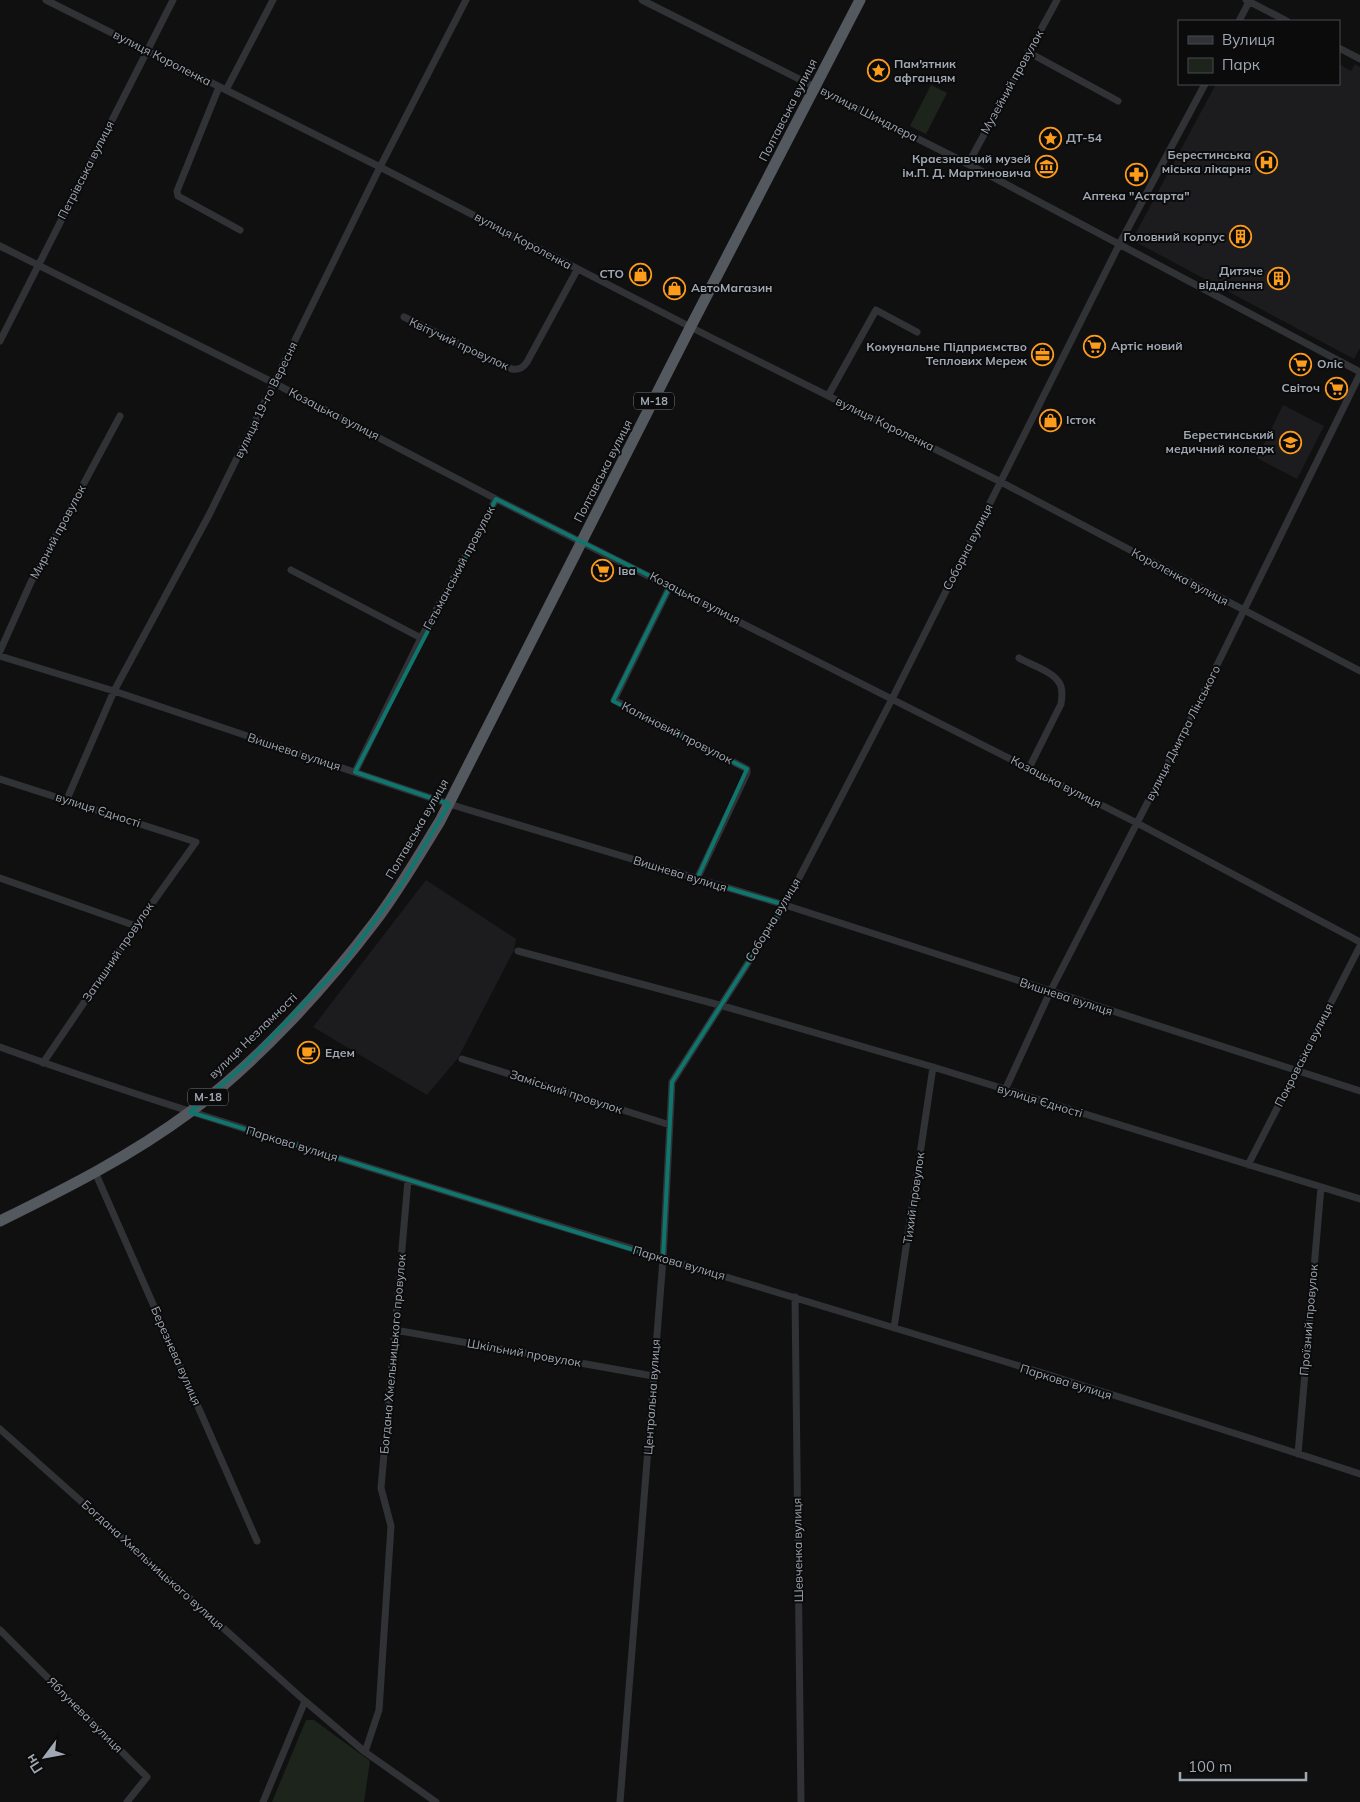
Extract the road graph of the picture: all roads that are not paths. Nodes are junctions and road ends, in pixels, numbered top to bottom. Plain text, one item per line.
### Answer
1 (46, 0) edge
2 (173, 0) edge
3 (272, 0) edge
4 (466, 0) edge
5 (642, 0) edge
6 (860, 0) edge
7 (1057, 0) edge
8 (1248, 1) edge
9 (1239, 20) edge
10 (1285, 20) edge
11 (1340, 49) edge
12 (147, 51) junction
13 (1028, 52) junction
14 (1360, 59) edge
15 (1204, 85) edge
16 (816, 87) junction
17 (222, 88) junction
18 (1118, 101) dead end
19 (968, 164) junction
20 (380, 166) junction
21 (240, 230) dead end
22 (1120, 243) junction
23 (0, 246) edge
24 (38, 266) junction
25 (577, 270) junction
26 (404, 317) dead end
27 (691, 326) junction
28 (917, 332) dead end
29 (0, 341) edge
30 (1360, 373) edge
31 (274, 383) junction
32 (828, 396) junction
33 (120, 416) dead end
34 (1001, 482) junction
35 (496, 498) junction
36 (583, 542) junction
37 (291, 570) dead end
38 (670, 586) junction
39 (1244, 611) junction
40 (421, 638) junction
41 (0, 651) edge
42 (0, 656) edge
43 (1019, 658) dead end
44 (1360, 671) edge
45 (114, 691) junction
46 (892, 699) junction
47 (1029, 768) junction
48 (354, 772) junction
49 (0, 779) edge
50 (67, 800) junction
51 (449, 804) junction
52 (1138, 823) junction
53 (196, 842) joint
54 (0, 878) edge
55 (697, 879) junction
56 (785, 905) junction
57 (375, 922) joint
58 (136, 926) junction
59 (1360, 942) edge
60 (1360, 946) edge
61 (518, 951) dead end
62 (1050, 992) junction
63 (720, 1005) junction
64 (0, 1047) edge
65 (462, 1059) dead end
66 (43, 1062) junction
67 (933, 1068) junction
68 (1295, 1071) junction
69 (1005, 1090) junction
70 (1360, 1092) edge
71 (190, 1112) junction
72 (670, 1125) junction
73 (1248, 1165) junction
74 (96, 1172) junction
75 (408, 1180) junction
76 (1321, 1187) junction
77 (1360, 1198) edge
78 (0, 1221) edge
79 (662, 1259) junction
80 (795, 1297) junction
81 (894, 1328) junction
82 (395, 1330) junction
83 (654, 1376) junction
84 (0, 1429) edge
85 (1298, 1454) junction
86 (1360, 1474) edge
87 (257, 1540) dead end
88 (0, 1630) edge
89 (305, 1702) junction
90 (365, 1752) junction
91 (126, 1802) edge
92 (263, 1802) edge
93 (436, 1802) edge
94 (620, 1802) edge
95 (801, 1802) edge

1 - 12 street, вулиця Короленка
2 - 12 street, Петрівська вулиця
3 - 17 street
4 - 20 street, вулиця 19-го Вересня
5 - 16 street, вулиця Шиндлера
6 - 16 highway, Полтавська вулиця / М-18
7 - 13 street, Музейний провулок
8 - 9 street
8 - 10 street
11 - 14 street
12 - 17 street, вулиця Короленка
12 - 24 street, Петрівська вулиця
13 - 18 street
13 - 19 street, Музейний провулок
15 - 22 street, Соборна вулиця
16 - 19 street, вулиця Шиндлера
16 - 27 highway, Полтавська вулиця / М-18
17 - 20 street, вулиця Короленка
17 - 21 street
19 - 22 street, вулиця Шиндлера
20 - 25 street, вулиця Короленка
20 - 31 street, вулиця 19-го Вересня
22 - 30 street, вулиця Шиндлера
22 - 34 street, Соборна вулиця
23 - 24 street, Козацька вулиця
24 - 29 street, Петрівська вулиця
24 - 31 street, Козацька вулиця
25 - 26 street, Квітучий провулок
25 - 27 street, вулиця Короленка
27 - 32 street, вулиця Короленка
27 - 36 highway, Полтавська вулиця / М-18
28 - 32 street
30 - 39 street, вулиця Дмитра Лінського
31 - 35 street, Козацька вулиця
31 - 45 street, вулиця 19-го Вересня
32 - 34 street, вулиця Короленка
33 - 41 street, Мирний провулок
34 - 39 street, Короленка вулиця
34 - 46 street, Соборна вулиця
35 - 36 street, Козацька вулиця
35 - 40 street, Гетьманський провулок
36 - 38 street, Козацька вулиця
36 - 51 highway, Полтавська вулиця / М-18
37 - 40 street, Гетьманський провулок
38 - 46 street, Козацька вулиця
38 - 55 street, Калиновий провулок
39 - 44 street, Короленка вулиця
39 - 52 street, вулиця Дмитра Лінського
40 - 48 street, Гетьманський провулок
42 - 45 street, Вишнева вулиця
43 - 47 street
45 - 48 street, Вишнева вулиця
45 - 50 street, вулиця 19-го Вересня
46 - 47 street, Козацька вулиця
46 - 56 street, Соборна вулиця
47 - 52 street, Козацька вулиця
48 - 51 street, Вишнева вулиця
49 - 50 street, вулиця Єдності
50 - 53 street, вулиця Єдності
51 - 55 street, Вишнева вулиця
51 - 57 highway, Полтавська вулиця / М-18
52 - 59 street, Козацька вулиця
52 - 62 street, вулиця Дмитра Лінського
53 - 58 street, Затишний провулок
54 - 58 street
55 - 56 street, Вишнева вулиця
56 - 62 street, Вишнева вулиця
56 - 63 street, Соборна вулиця
57 - 71 highway, вулиця Незламності / М-18
58 - 66 street, Затишний провулок
60 - 68 street, Покровська вулиця
61 - 63 street, вулиця Єдності
62 - 68 street, Вишнева вулиця
62 - 69 street, вулиця Дмитра Лінського
63 - 67 street, вулиця Єдності
63 - 72 street, Центральна вулиця
64 - 66 street, Паркова вулиця
65 - 72 street, Заміський провулок
66 - 71 street, Паркова вулиця
67 - 69 street, вулиця Єдності
67 - 81 street, Тихий провулок
68 - 70 street, Вишнева вулиця
68 - 73 street, Покровська вулиця
69 - 73 street, вулиця Єдності
71 - 74 highway, вулиця Незламності / М-18
71 - 75 street, Паркова вулиця
72 - 79 street, Центральна вулиця
73 - 76 street, вулиця Єдності
74 - 78 highway, вулиця Незламності / М-18
74 - 87 street, Березнева вулиця
75 - 79 street, Паркова вулиця
75 - 82 street, Богдана Хмельницького провулок
76 - 77 street, вулиця Єдності
76 - 85 street, Проїзний провулок
79 - 80 street, Паркова вулиця
79 - 83 street, Центральна вулиця
80 - 81 street, Паркова вулиця
80 - 95 street, Шевченка вулиця
81 - 85 street, Паркова вулиця
82 - 83 street, Шкільний провулок
82 - 90 street, Богдана Хмельницького провулок
83 - 94 street, Центральна вулиця
84 - 89 street, Богдана Хмельницького вулиця
85 - 86 street, Паркова вулиця
88 - 91 street, Яблунева вулиця
89 - 90 street, Богдана Хмельницького вулиця
89 - 92 street
90 - 93 street, Богдана Хмельницького вулиця

